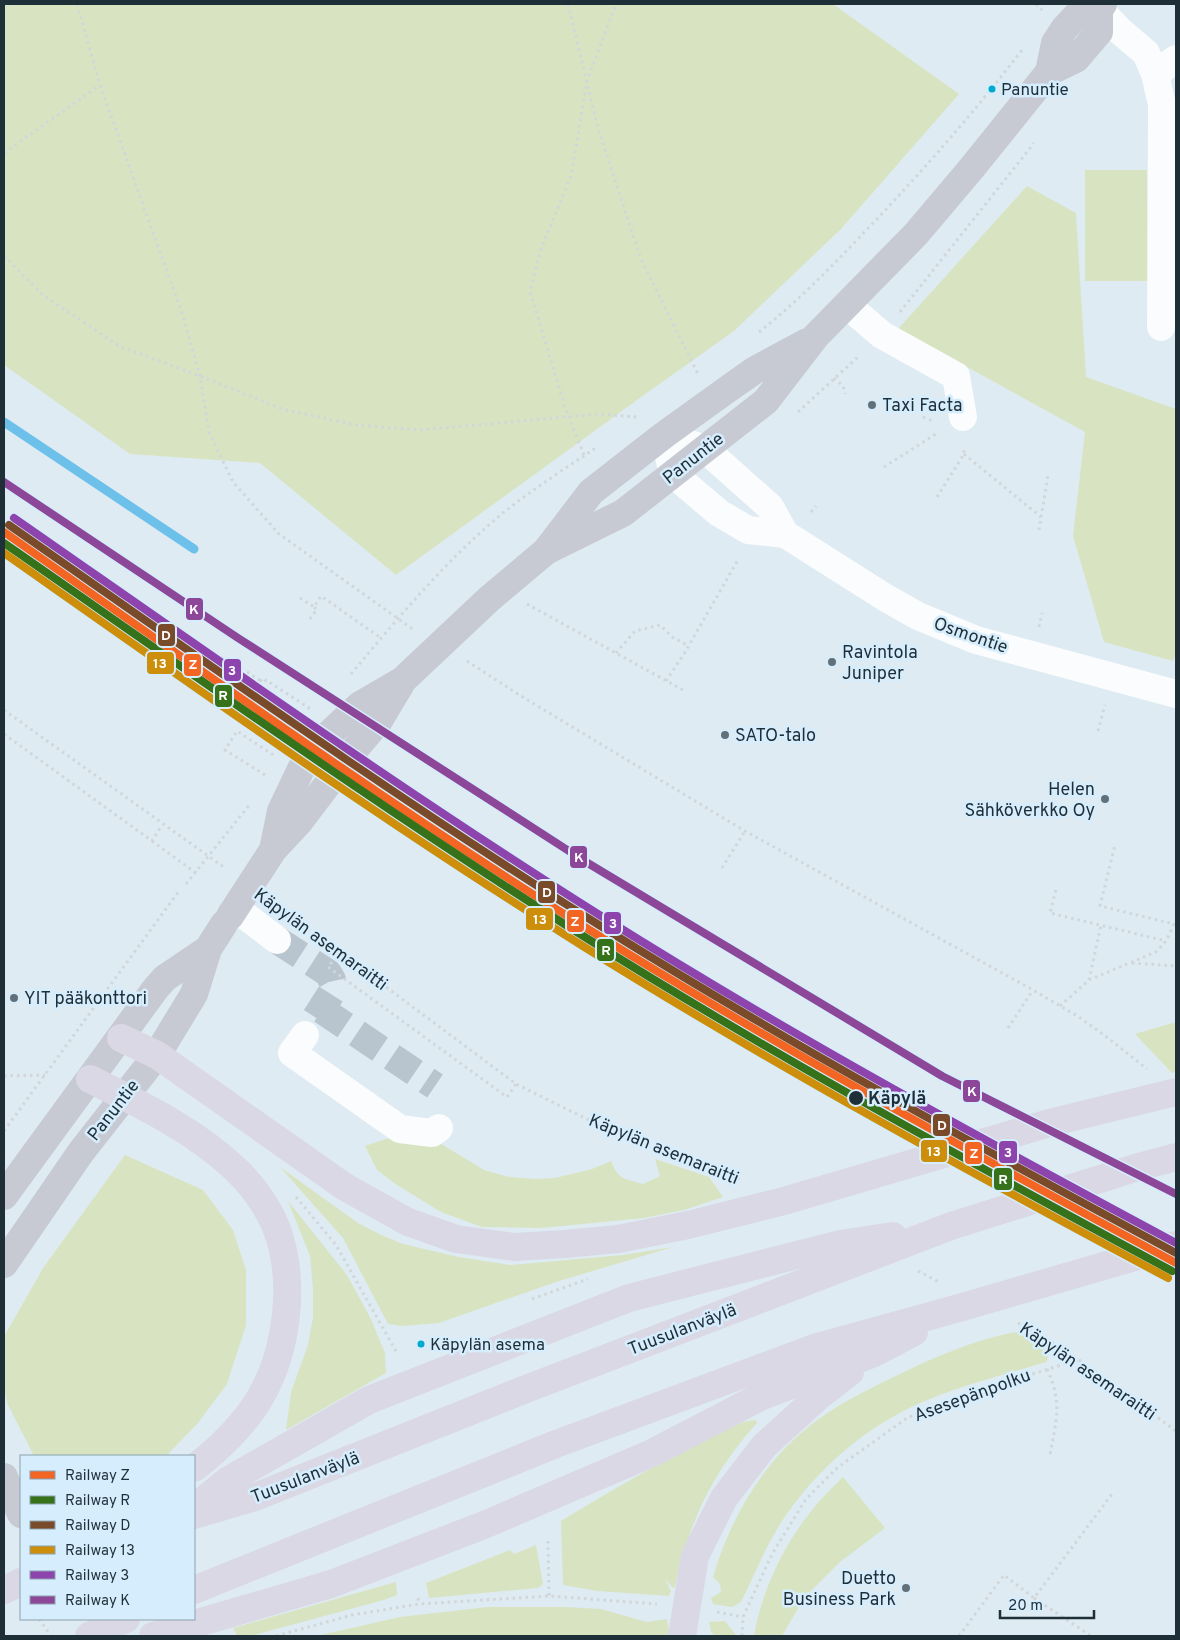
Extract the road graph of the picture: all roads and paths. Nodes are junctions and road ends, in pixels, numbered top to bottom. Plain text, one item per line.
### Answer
1 (77, 4) edge
2 (568, 4) edge
3 (616, 4) edge
4 (1101, 6) edge
5 (1025, 46) dead end
6 (1166, 66) edge
7 (587, 81) junction
8 (100, 85) junction
9 (4, 153) edge
10 (1000, 186) dead end
11 (4, 256) edge
12 (847, 305) junction
13 (1161, 327) dead end
14 (755, 335) dead end
15 (882, 335) junction
16 (816, 336) junction
17 (200, 376) junction
18 (700, 377) dead end
19 (834, 378) junction
20 (845, 394) dead end
21 (793, 416) dead end
22 (568, 417) junction
23 (963, 417) junction
24 (664, 435) junction
25 (705, 449) junction
26 (964, 454) junction
27 (584, 456) dead end
28 (884, 467) dead end
29 (673, 474) junction
30 (1048, 475) dead end
31 (937, 497) dead end
32 (816, 506) dead end
33 (811, 512) dead end
34 (1041, 517) junction
35 (1039, 530) dead end
36 (785, 534) junction
37 (546, 550) junction
38 (740, 554) dead end
39 (527, 604) dead end
40 (310, 619) dead end
41 (415, 630) dead end
42 (381, 638) dead end
43 (689, 646) junction
44 (616, 653) junction
45 (464, 660) dead end
46 (666, 681) junction
47 (682, 690) dead end
48 (1176, 694) edge
49 (1105, 702) dead end
50 (4, 710) edge
51 (312, 710) dead end
52 (295, 731) dead end
53 (1098, 731) dead end
54 (4, 734) edge
55 (275, 756) dead end
56 (270, 779) dead end
57 (162, 825) junction
58 (745, 831) junction
59 (152, 841) junction
60 (1115, 845) dead end
61 (722, 868) dead end
62 (199, 870) dead end
63 (196, 873) junction
64 (232, 873) dead end
65 (186, 884) dead end
66 (1056, 890) dead end
67 (179, 891) dead end
68 (232, 912) junction
69 (301, 923) dead end
70 (1101, 925) junction
71 (277, 940) tunnel mouth
72 (1166, 941) junction
73 (208, 949) junction
74 (340, 952) junction
75 (1130, 963) junction
76 (1176, 966) edge
77 (1089, 980) junction
78 (1033, 990) junction
79 (1060, 1006) junction
80 (1008, 1028) dead end
81 (305, 1035) tunnel mouth
82 (121, 1038) junction
83 (157, 1055) junction
84 (1152, 1073) dead end
85 (45, 1075) junction
86 (4, 1076) edge
87 (90, 1079) junction
88 (516, 1084) junction
89 (1176, 1092) edge
90 (124, 1096) junction
91 (439, 1128) dead end
92 (4, 1131) edge
93 (1176, 1157) edge
94 (743, 1181) dead end
95 (4, 1196) edge
96 (951, 1226) junction
97 (1176, 1245) edge
98 (4, 1264) edge
99 (917, 1271) dead end
100 (943, 1285) dead end
101 (960, 1308) junction
102 (1013, 1321) dead end
103 (872, 1354) junction
104 (1078, 1360) junction
105 (1047, 1369) junction
106 (1176, 1431) edge
107 (1050, 1455) dead end
108 (195, 1467) edge
109 (4, 1477) edge
110 (1112, 1494) dead end
111 (4, 1506) edge
112 (195, 1507) edge
113 (20, 1512) edge
114 (195, 1515) edge
115 (20, 1521) edge
116 (548, 1541) dead end
117 (20, 1582) edge
118 (4, 1590) edge
119 (195, 1590) edge
120 (549, 1596) junction
121 (418, 1598) dead end
122 (1034, 1598) junction
123 (419, 1604) junction
124 (663, 1605) dead end
125 (708, 1611) dead end
126 (743, 1617) junction
127 (40, 1620) edge
128 (95, 1620) edge
129 (124, 1620) edge
130 (163, 1633) edge
131 (51, 1636) edge
132 (88, 1636) edge
133 (107, 1636) edge
134 (276, 1636) edge
135 (682, 1636) edge
136 (742, 1636) edge
137 (959, 1636) edge
138 (1091, 1636) edge

1 - 8 path
2 - 7 path
3 - 7 path
4 - 6 street
4 - 12 main road, Panuntie
5 - 14 path
6 - 13 street
7 - 18 path
7 - 22 path
8 - 9 path
8 - 17 path
10 - 15 path
11 - 17 path
12 - 15 street
12 - 16 main road, Panuntie
15 - 19 path
15 - 23 street
16 - 24 main road, Panuntie
16 - 25 main road, Panuntie
17 - 22 path
17 - 41 path
19 - 20 path
19 - 21 path
22 - 24 path
22 - 27 path
23 - 26 path
23 - 28 path
24 - 25 street, Osmontie
24 - 29 street
24 - 37 main road, Panuntie
25 - 29 main road, Panuntie
25 - 36 street, Osmontie
26 - 31 path
26 - 34 path
29 - 36 street, Osmontie
29 - 37 main road, Panuntie
30 - 34 path
32 - 33 path
34 - 35 path
36 - 48 street, Osmontie
37 - 68 main road, Panuntie
38 - 43 path
39 - 44 path
40 - 42 path
43 - 44 path
43 - 46 path
44 - 46 path
45 - 58 path
46 - 47 path
49 - 53 path
50 - 57 path
51 - 52 path
54 - 59 path
55 - 56 path
57 - 59 path
57 - 64 path
58 - 61 path
58 - 78 path
59 - 63 path
60 - 72 path
62 - 63 path
63 - 65 path
66 - 70 path
67 - 85 path
68 - 71 street
68 - 73 main road, Panuntie
69 - 74 path, Käpylän asemaraitti
70 - 72 path
70 - 77 path
72 - 75 path
73 - 82 main road, Panuntie
73 - 83 main road, Panuntie
74 - 88 path, Käpylän asemaraitti
74 - 88 path
75 - 76 path
75 - 77 path
77 - 79 path
78 - 79 path
78 - 80 path
79 - 84 path
81 - 91 street
82 - 83 highway
82 - 87 main road, Panuntie
83 - 89 highway
83 - 90 main road, Panuntie
85 - 86 path
85 - 92 path
87 - 90 highway
87 - 95 main road, Panuntie
88 - 94 path, Käpylän asemaraitti
90 - 98 main road, Panuntie
90 - 108 highway
93 - 96 highway, Tuusulanväylä
96 - 112 highway
96 - 114 highway, Tuusulanväylä
97 - 101 highway
99 - 100 path
101 - 103 highway
101 - 119 highway
102 - 104 path, Käpylän asemaraitti
103 - 130 highway
103 - 135 highway
104 - 105 path, Asesepänpolku
104 - 106 path, Käpylän asemaraitti
105 - 107 path
105 - 126 path, Asesepänpolku
109 - 113 main road
110 - 122 path
111 - 115 main road
116 - 120 path
117 - 118 highway
120 - 123 path
120 - 124 path
121 - 123 path
122 - 137 path
122 - 138 path
123 - 134 path
125 - 126 path
126 - 136 path, Asesepänpolku
127 - 131 path
128 - 133 main road
129 - 132 highway

